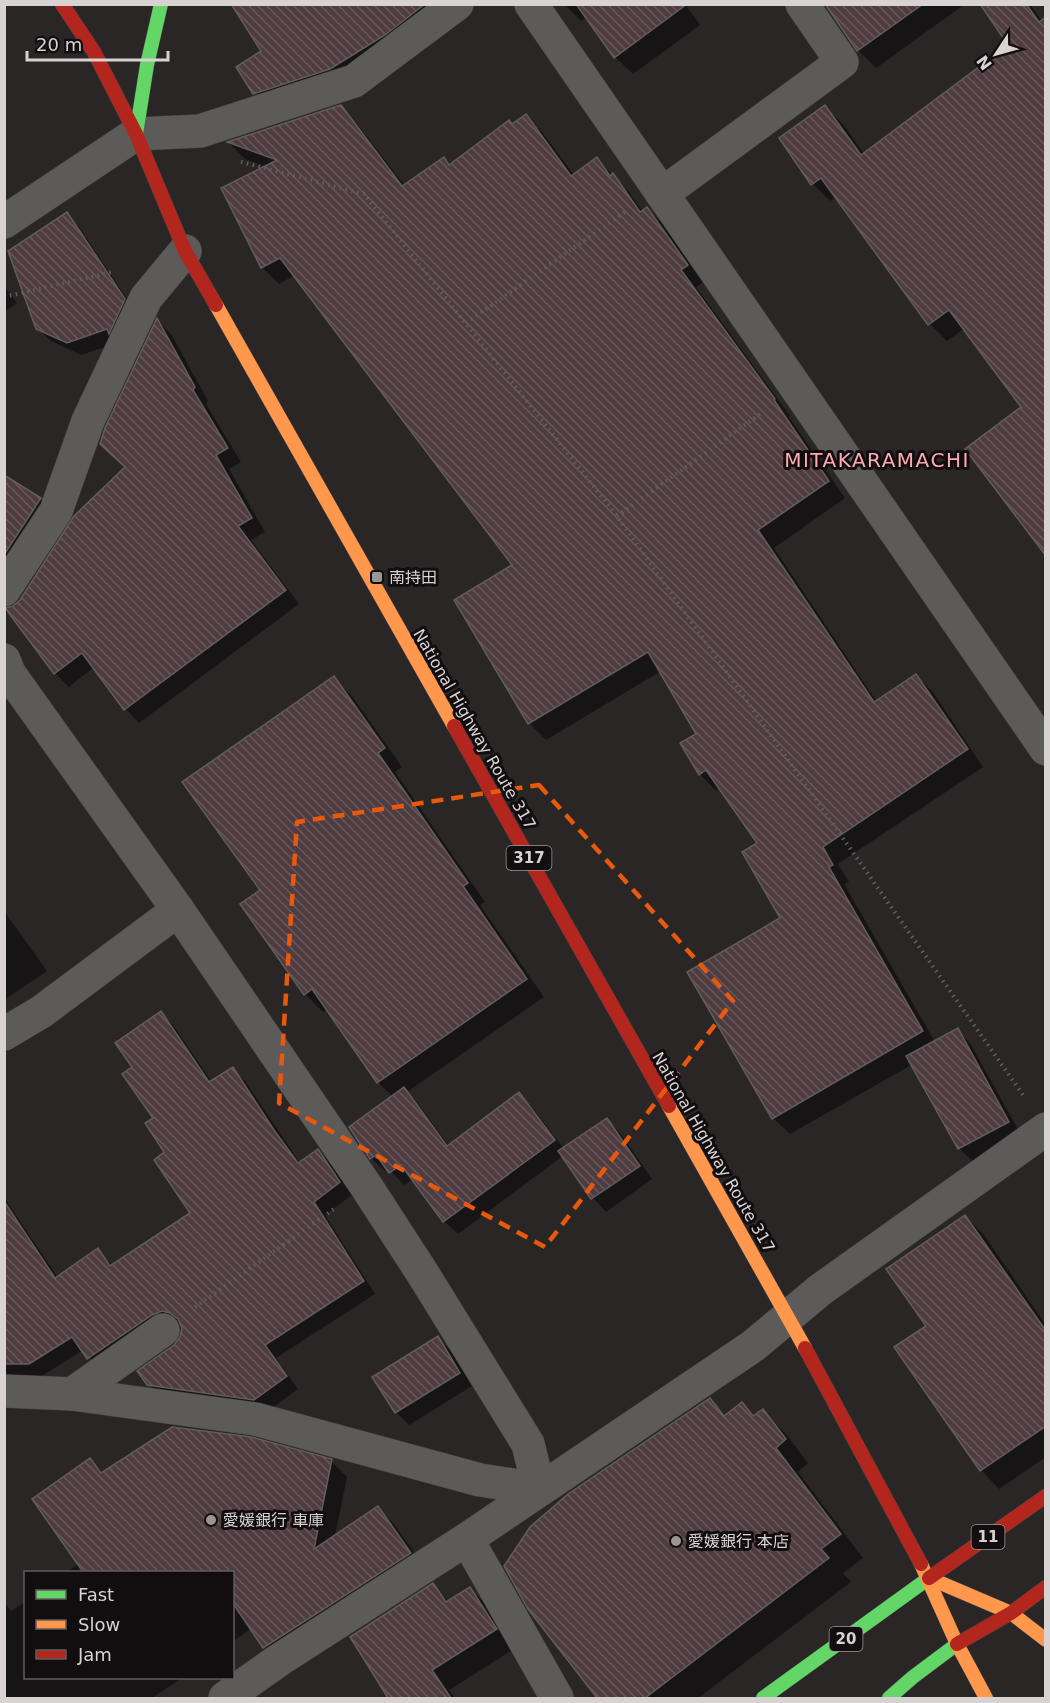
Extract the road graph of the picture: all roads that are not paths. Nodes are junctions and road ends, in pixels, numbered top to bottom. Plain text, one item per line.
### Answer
1 (62, 4) edge
2 (161, 4) edge
3 (457, 4) edge
4 (531, 4) edge
5 (802, 4) edge
6 (136, 134) junction
7 (660, 191) junction
8 (4, 222) edge
9 (185, 251) junction
10 (4, 590) edge
11 (4, 660) edge
12 (1046, 749) edge
13 (178, 910) junction
14 (4, 1034) edge
15 (1046, 1129) edge
16 (788, 1316) junction
17 (163, 1330) road end
18 (4, 1391) edge
19 (72, 1394) junction
20 (539, 1489) junction
21 (1046, 1496) edge
22 (467, 1539) junction
23 (929, 1578) junction
24 (1046, 1587) edge
25 (1011, 1613) junction
26 (1046, 1640) edge
27 (957, 1644) junction
28 (225, 1698) edge
29 (557, 1698) edge
30 (763, 1698) edge
31 (889, 1698) edge
32 (986, 1698) edge

1 - 6 main road, National Highway Route 317 / 317
2 - 6 main road
3 - 6 street
4 - 7 street
5 - 7 street
6 - 8 street
6 - 9 main road, National Highway Route 317 / 317
7 - 12 street
9 - 10 street
9 - 16 main road, National Highway Route 317 / 317
11 - 13 street
13 - 14 street
13 - 20 street
15 - 16 street
16 - 20 street
16 - 23 main road, National Highway Route 317 / 317
17 - 19 street
18 - 19 street
19 - 20 street
20 - 22 street
21 - 23 main road, 11
22 - 28 street
22 - 29 street
23 - 25 main road
23 - 27 main road, National Highway Route 317
23 - 30 main road, 20
24 - 25 main road
25 - 26 main road
25 - 27 main road
27 - 31 main road
27 - 32 main road, National Highway Route 317

